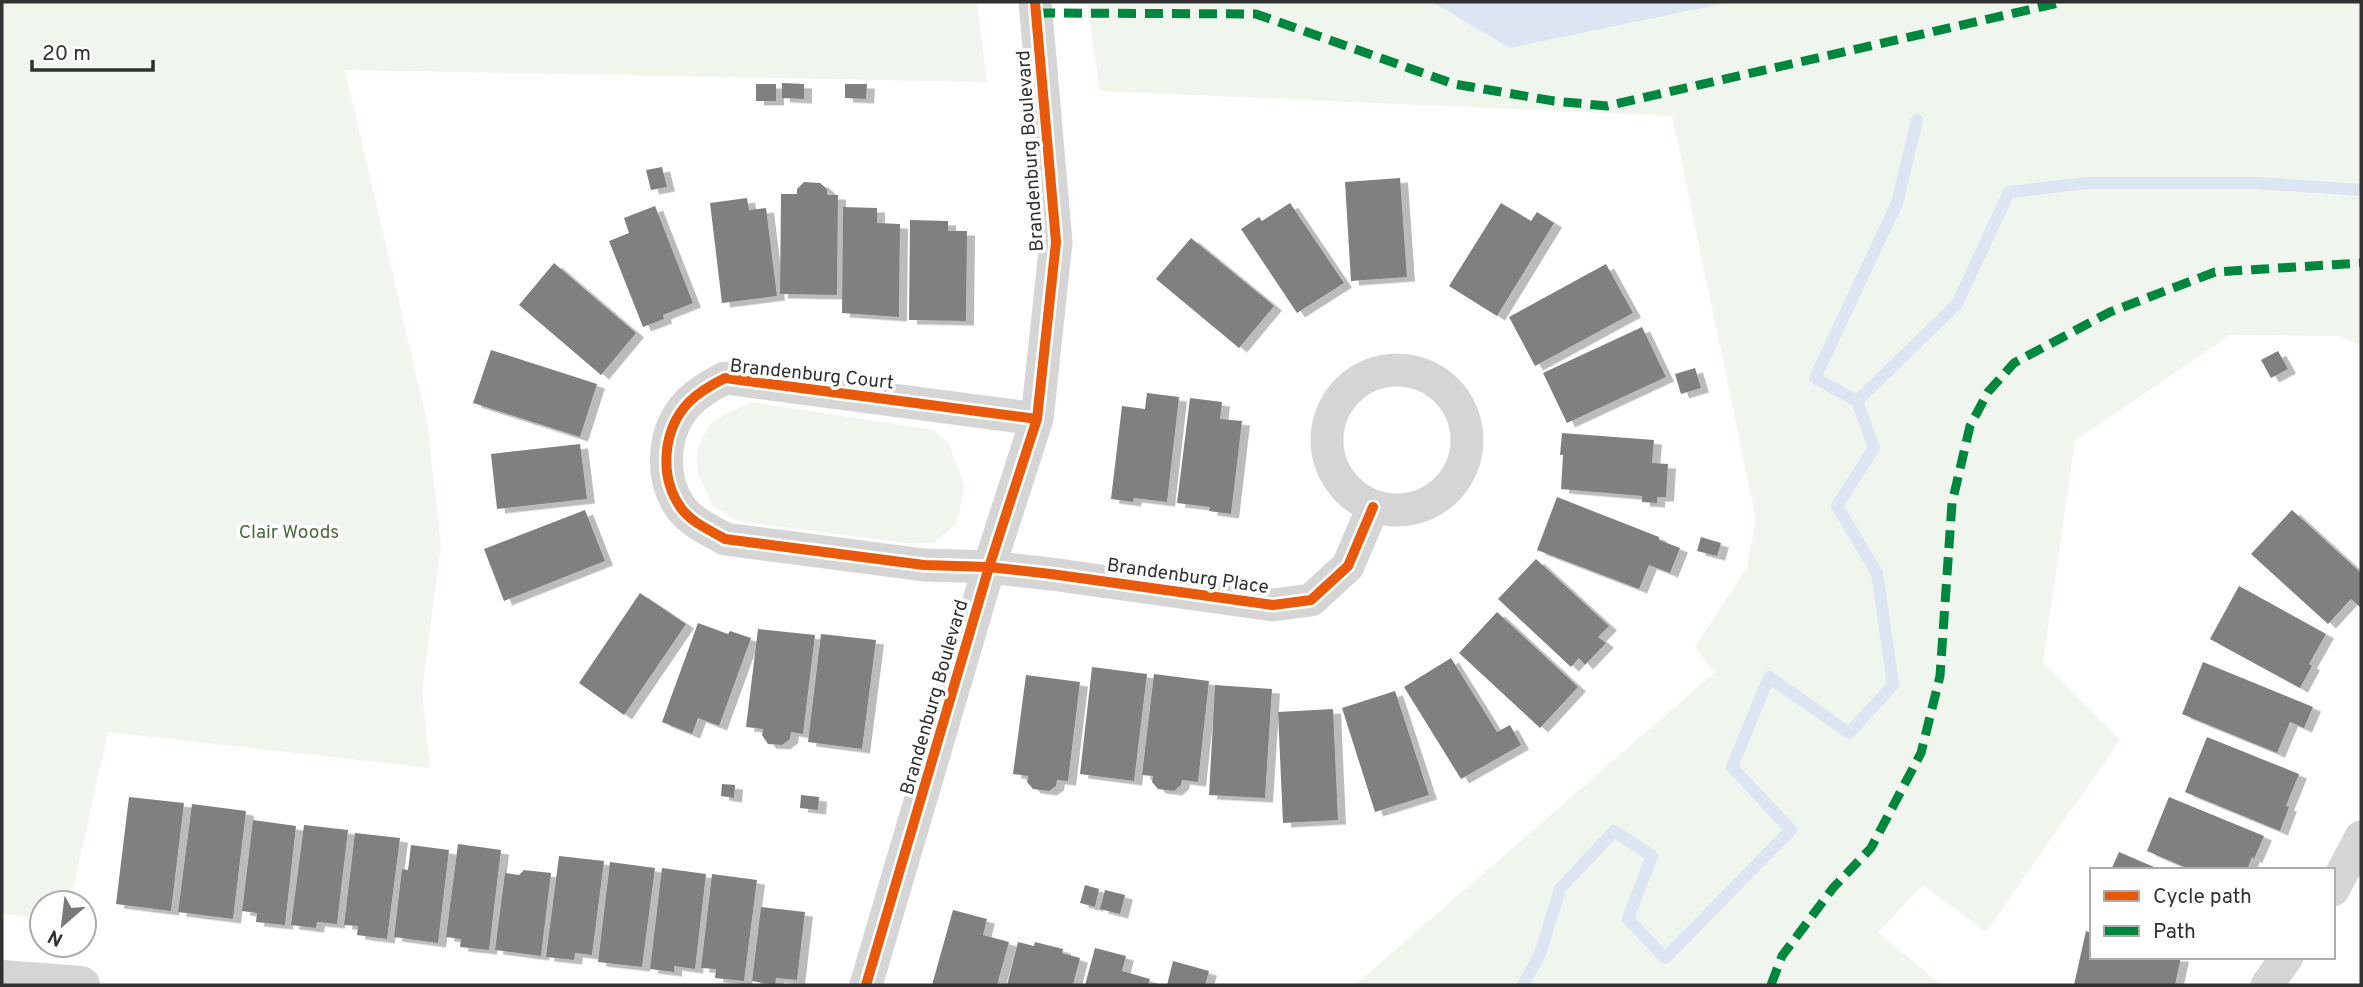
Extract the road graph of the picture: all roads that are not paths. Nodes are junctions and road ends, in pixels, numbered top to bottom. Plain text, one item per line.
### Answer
1 (1035, 2) edge
2 (1037, 419) junction
3 (1373, 507) junction
4 (989, 567) junction
5 (2361, 837) edge
6 (2335, 886) edge
7 (2286, 959) edge
8 (2, 979) edge
9 (81, 985) edge
10 (866, 985) edge
11 (2267, 985) edge

1 - 2 street, Brandenburg Boulevard
2 - 4 street, Brandenburg Boulevard
2 - 4 street, Brandenburg Court
3 - 3 street
3 - 4 street, Brandenburg Place
4 - 10 street, Brandenburg Boulevard
5 - 6 street
7 - 11 street
8 - 9 street

